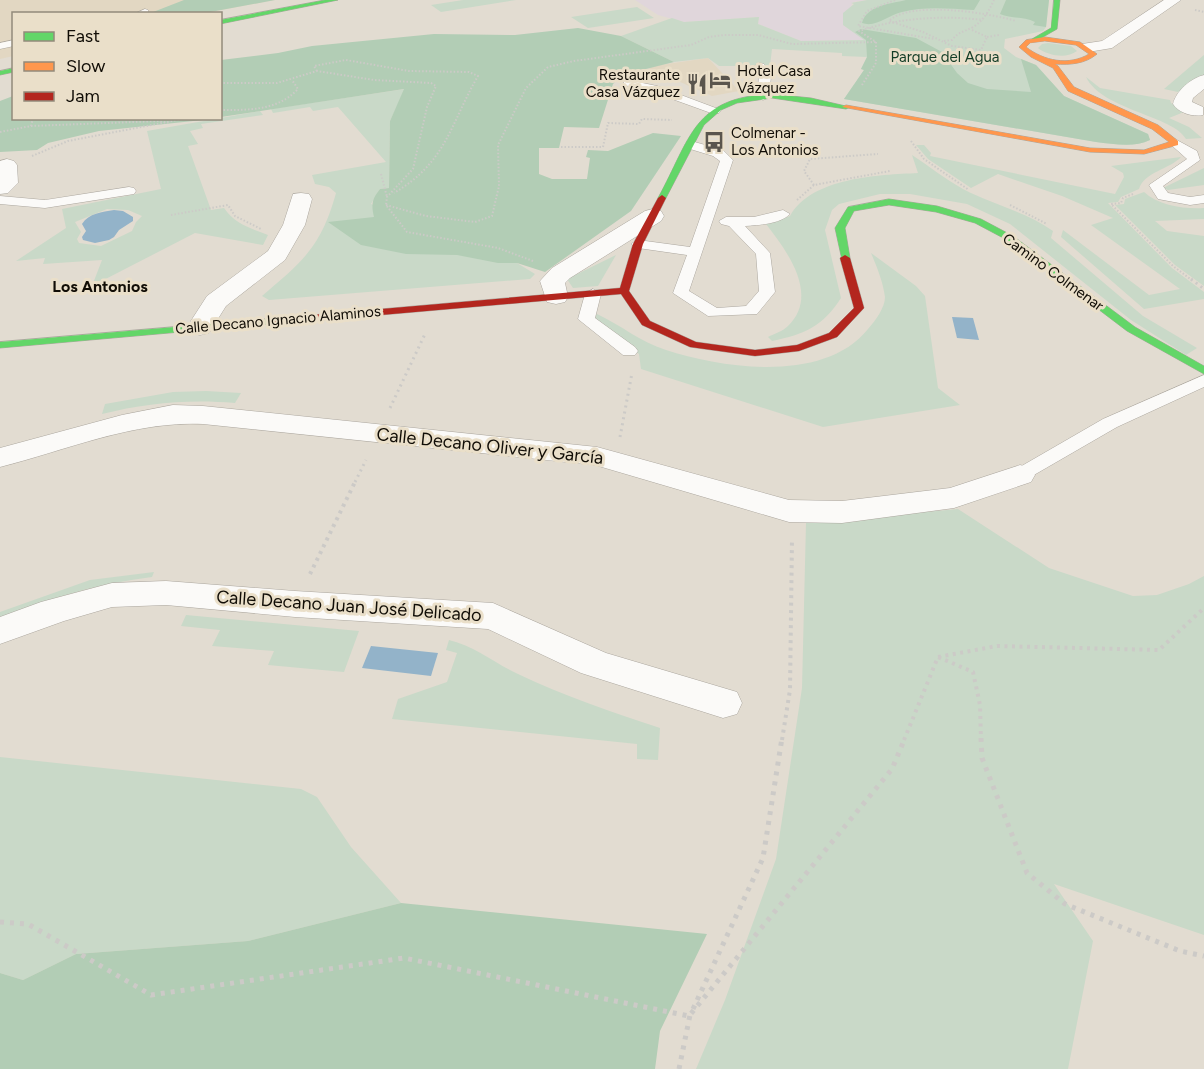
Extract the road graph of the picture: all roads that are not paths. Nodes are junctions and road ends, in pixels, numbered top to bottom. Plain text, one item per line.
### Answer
1 (304, 0) edge
2 (335, 0) edge
3 (1057, 0) edge
4 (1069, 0) edge
5 (1173, 0) edge
6 (222, 16) edge
7 (222, 22) edge
8 (1034, 40) junction
9 (1084, 50) junction
10 (1034, 56) junction
11 (760, 66) dead end
12 (1060, 71) junction
13 (1204, 80) edge
14 (628, 83) dead end
15 (763, 97) junction
16 (715, 110) junction
17 (1196, 111) dead end
18 (1175, 143) junction
19 (691, 145) junction
20 (7, 165) road end
21 (0, 188) edge
22 (129, 191) dead end
23 (301, 199) dead end
24 (1204, 199) edge
25 (0, 200) edge
26 (783, 214) road end
27 (708, 215) junction
28 (653, 216) junction
29 (734, 223) junction
30 (638, 244) junction
31 (697, 252) junction
32 (624, 291) junction
33 (593, 294) junction
34 (556, 297) junction
35 (200, 327) junction
36 (0, 345) edge
37 (629, 351) road end
38 (1204, 371) edge
39 (1204, 380) edge
40 (0, 458) edge
41 (1020, 475) joint
42 (0, 631) edge
43 (723, 704) dead end

1 - 6 main road
2 - 7 main road
3 - 8 main road
4 - 9 main road
5 - 9 street
8 - 9 main road
8 - 10 main road
9 - 10 main road
9 - 12 main road
10 - 12 main road
11 - 15 lane
12 - 18 main road
13 - 17 street
14 - 16 lane
15 - 16 main road
15 - 18 main road
16 - 19 main road
18 - 24 lane
19 - 27 lane
19 - 28 main road
20 - 21 street
22 - 25 lane
23 - 35 street
26 - 29 lane
27 - 29 lane
27 - 31 lane
28 - 30 main road
28 - 34 street
29 - 31 lane
30 - 31 lane
30 - 32 main road
32 - 33 main road, Calle Decano Ignacio Alaminos
32 - 38 main road, Camino Colmenar
33 - 34 main road, Calle Decano Ignacio Alaminos
33 - 37 lane
34 - 35 main road, Calle Decano Ignacio Alaminos
35 - 36 main road, Calle Decano Ignacio Alaminos
39 - 41 lane, Calle Decano Oliver y García
40 - 41 street, Calle Decano Oliver y García
42 - 43 street, Calle Decano Juan José Delicado

